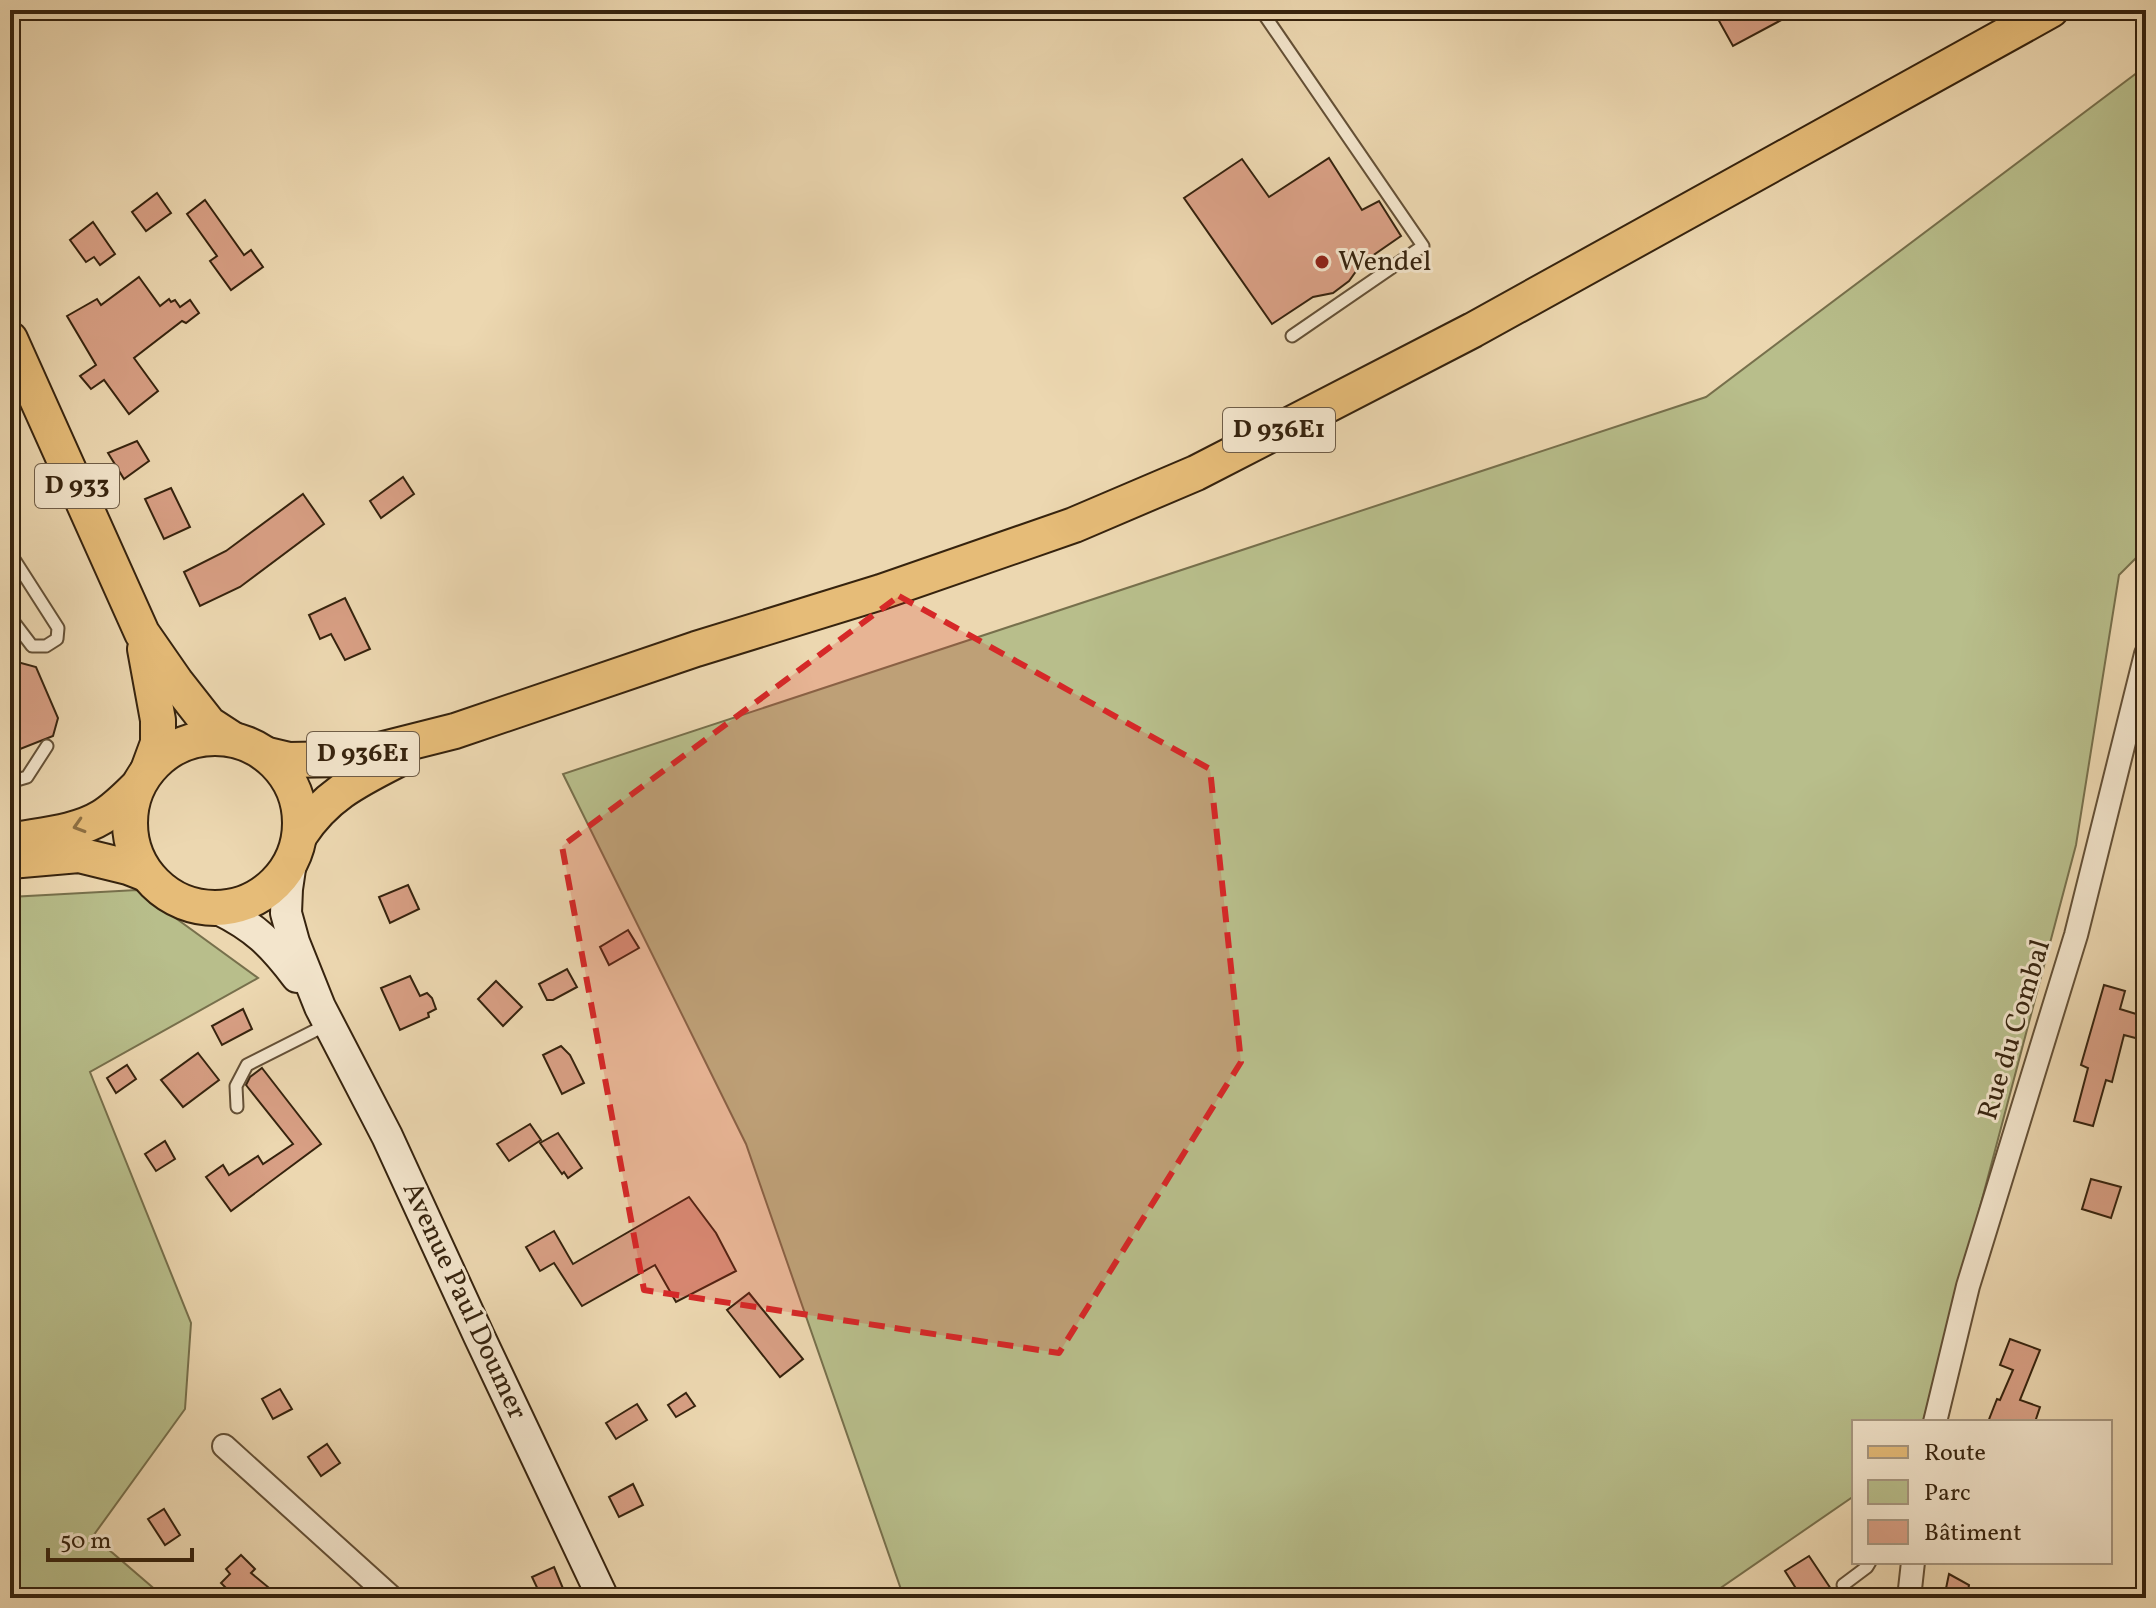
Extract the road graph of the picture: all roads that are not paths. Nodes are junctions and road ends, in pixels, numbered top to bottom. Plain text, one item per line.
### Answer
1 (1261, 10) edge
2 (2051, 10) edge
3 (1292, 336) dead end
4 (10, 339) edge
5 (10, 553) edge
6 (10, 617) edge
7 (142, 633) junction
8 (2146, 654) edge
9 (455, 731) junction
10 (232, 739) junction
11 (47, 746) dead end
12 (268, 755) junction
13 (142, 779) junction
14 (10, 782) edge
15 (10, 841) edge
16 (296, 848) junction
17 (10, 861) edge
18 (146, 874) junction
19 (218, 909) junction
20 (325, 1015) junction
21 (237, 1107) dead end
22 (1935, 1420) edge
23 (224, 1446) dead end
24 (1869, 1564) edge
25 (1913, 1564) edge
26 (1843, 1585) dead end
27 (392, 1598) edge
28 (603, 1598) edge
29 (1909, 1598) edge

1 - 3 lane
2 - 9 main road, D 936E1
4 - 7 main road, D 933
5 - 6 lane
7 - 10 main road, D 933
7 - 13 main road, D 933
8 - 22 street, Rue du Combal
9 - 12 main road, D 936E1
9 - 16 main road, D 936E1
10 - 12 main road
10 - 13 main road
11 - 14 lane
12 - 16 main road
13 -> 15 main road
13 - 18 main road
16 - 19 main road
16 - 20 main road
17 - 18 main road
18 - 19 main road
19 - 20 main road
20 - 21 lane
20 - 28 main road, Avenue Paul Doumer
23 - 27 street
24 - 26 lane
25 - 29 street

